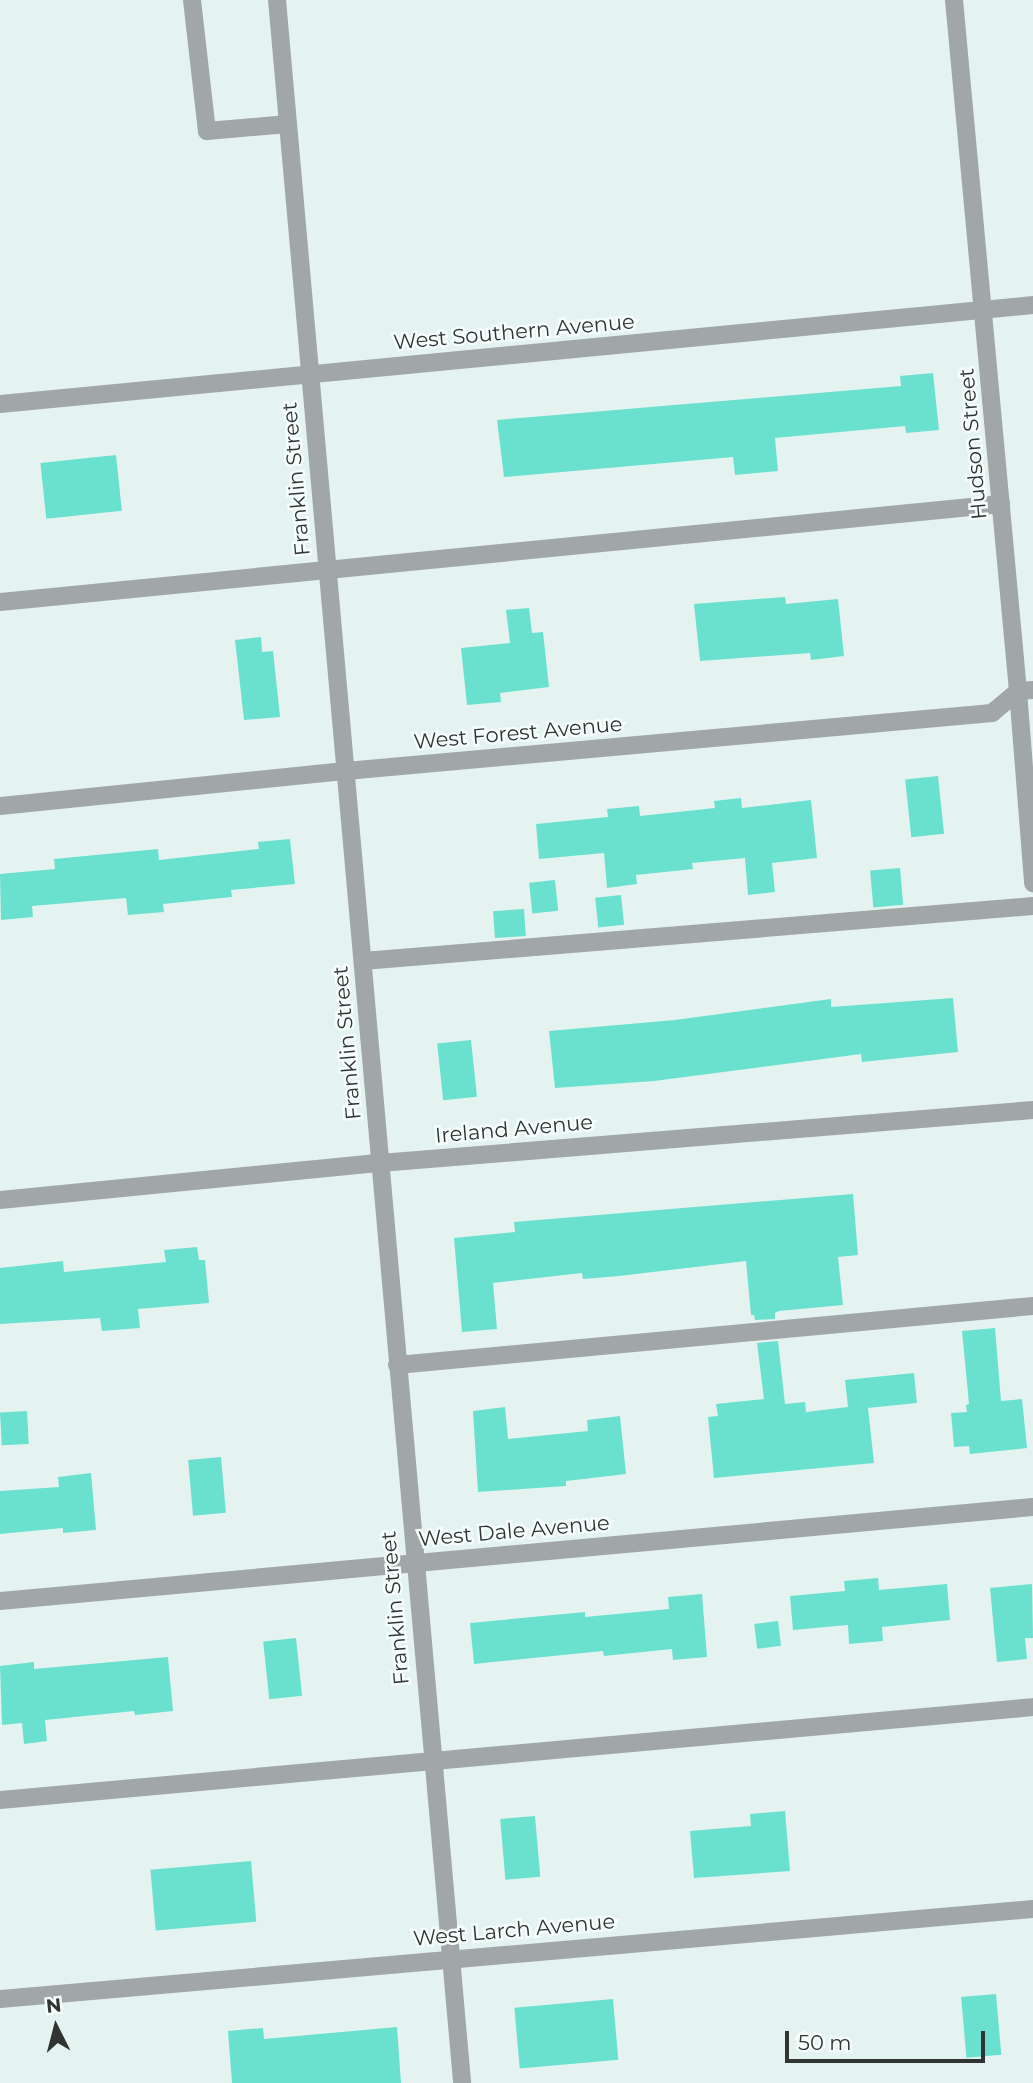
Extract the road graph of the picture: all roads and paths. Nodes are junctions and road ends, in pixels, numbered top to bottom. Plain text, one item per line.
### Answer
1 (192, 0) edge
2 (277, 0) edge
3 (954, 0) edge
4 (288, 124) junction
5 (1033, 305) edge
6 (983, 310) junction
7 (310, 375) junction
8 (0, 404) edge
9 (1001, 504) junction
10 (327, 570) junction
11 (0, 602) edge
12 (1026, 691) edge
13 (346, 771) junction
14 (0, 806) edge
15 (1033, 883) edge
16 (1033, 906) edge
17 (363, 961) junction
18 (1033, 1110) edge
19 (380, 1163) junction
20 (0, 1200) edge
21 (1033, 1306) edge
22 (397, 1365) junction
23 (1033, 1507) edge
24 (414, 1563) junction
25 (0, 1601) edge
26 (1033, 1707) edge
27 (432, 1761) junction
28 (0, 1800) edge
29 (1033, 1909) edge
30 (451, 1958) junction
31 (0, 1999) edge
32 (463, 2083) edge

1 - 4 street
2 - 4 street, Franklin Street
3 - 6 street, Hudson Street
4 - 7 street, Franklin Street
5 - 6 street, West Southern Avenue
6 - 7 street, West Southern Avenue
6 - 9 street, Hudson Street
7 - 8 street, West Southern Avenue
7 - 10 street, Franklin Street
9 - 10 street
9 - 12 street, Hudson Street
10 - 11 street
10 - 13 street, Franklin Street
12 - 13 street, West Forest Avenue
12 - 15 street, Hudson Street
13 - 14 street, West Forest Avenue
13 - 17 street, Franklin Street
16 - 17 street
17 - 19 street, Franklin Street
18 - 19 street, Ireland Avenue
19 - 20 street, Ireland Avenue
19 - 22 street, Franklin Street
21 - 22 street
22 - 24 street, Franklin Street
23 - 24 street, West Dale Avenue
24 - 25 street, West Dale Avenue
24 - 27 street, Franklin Street
26 - 27 street
27 - 28 street
27 - 30 street, Franklin Street
29 - 30 street, West Larch Avenue
30 - 31 street, West Larch Avenue
30 - 32 street, Franklin Street

